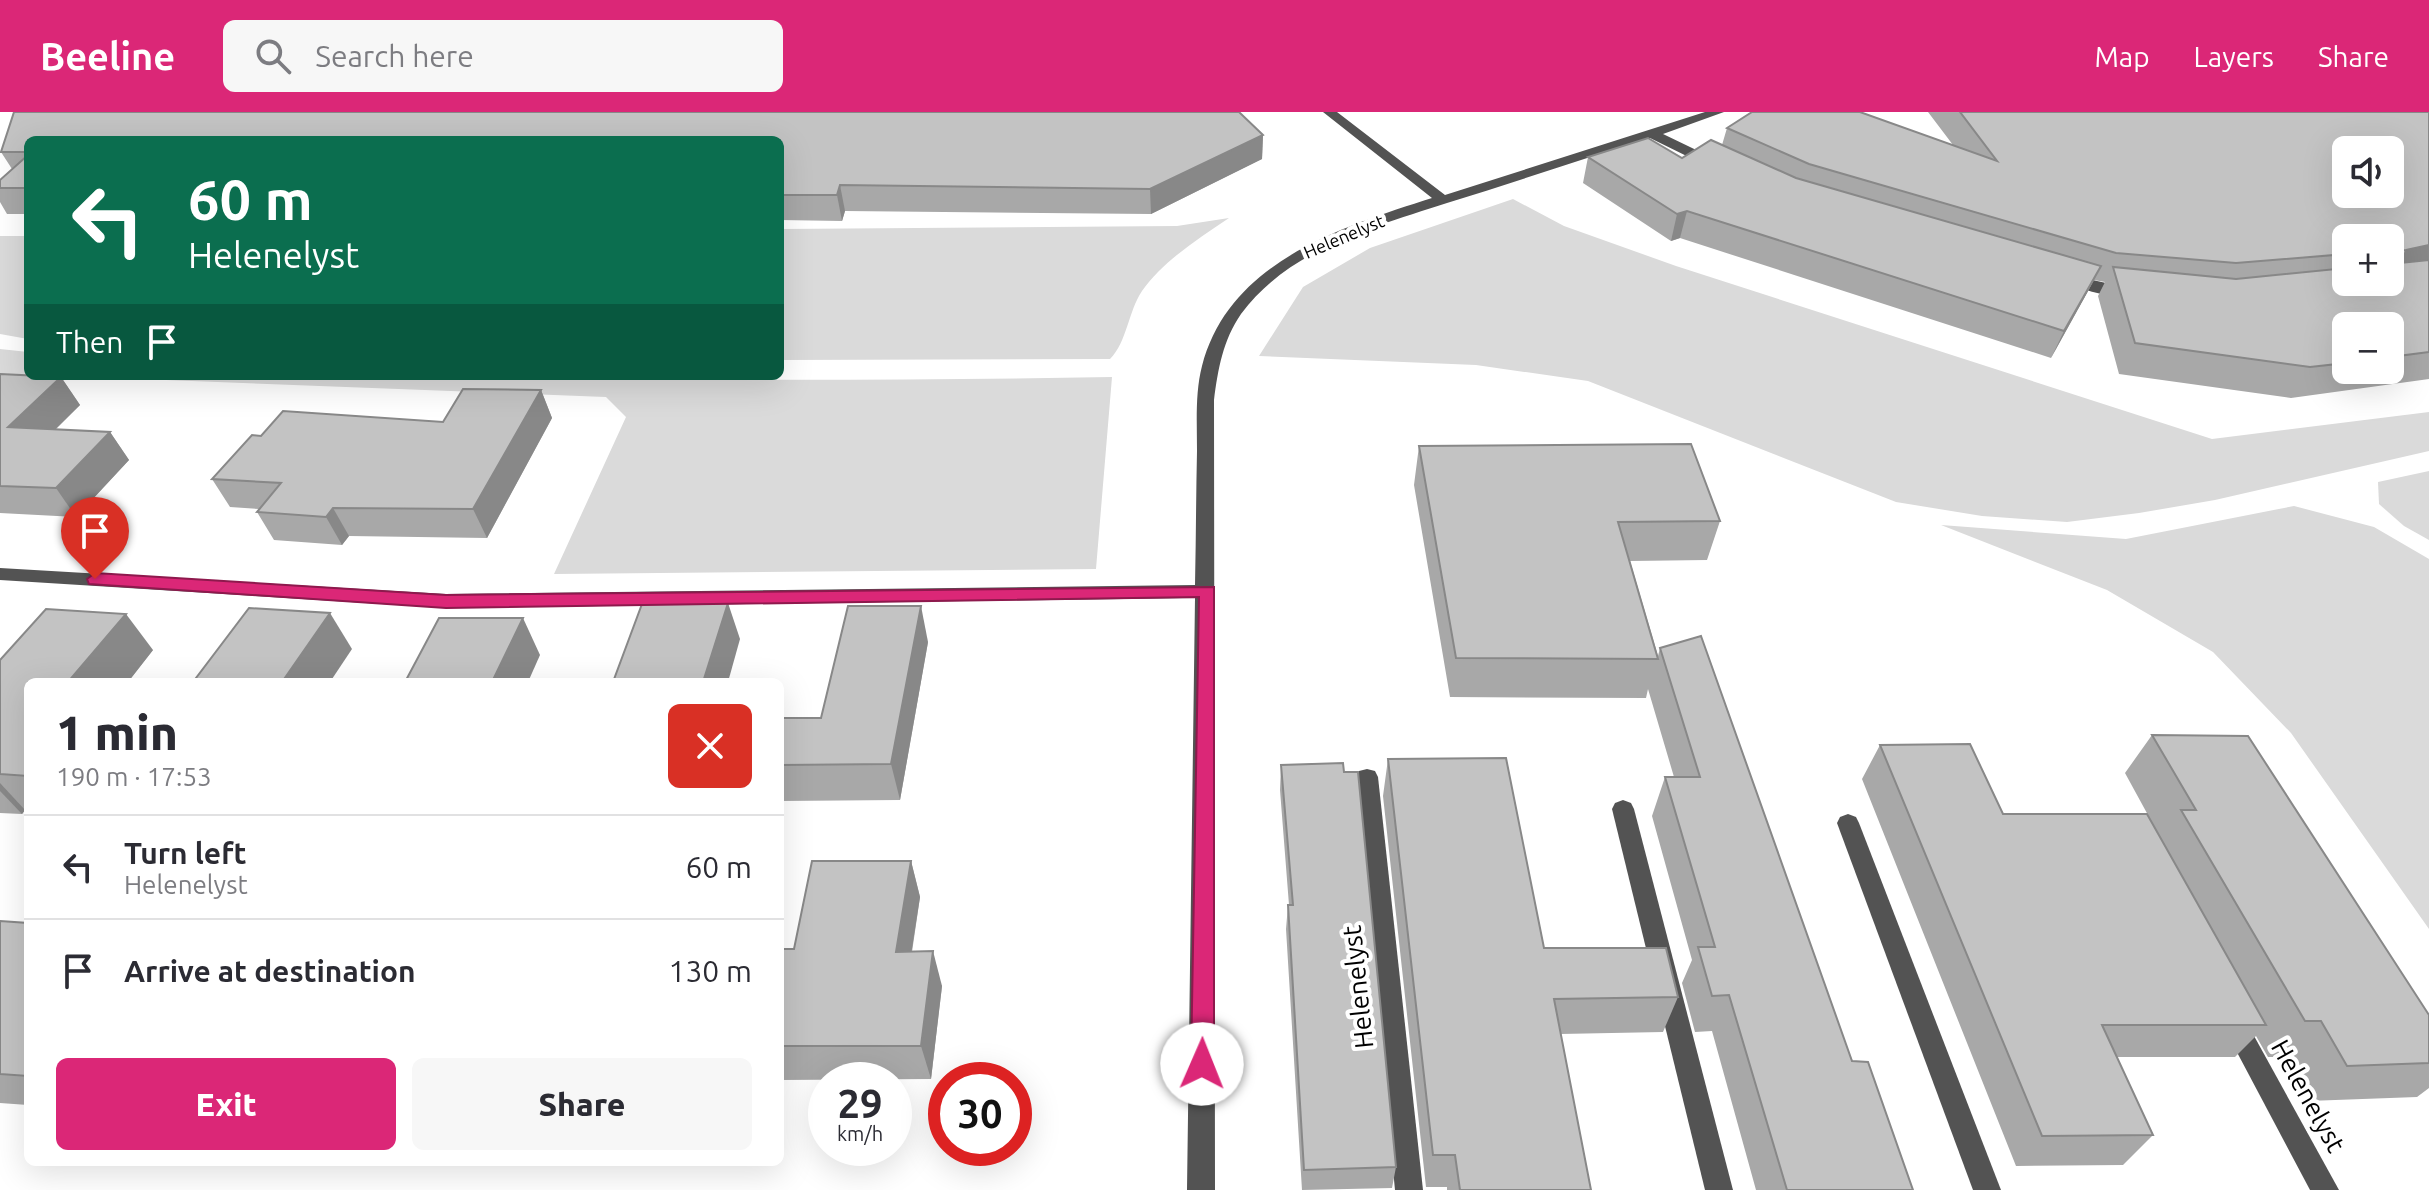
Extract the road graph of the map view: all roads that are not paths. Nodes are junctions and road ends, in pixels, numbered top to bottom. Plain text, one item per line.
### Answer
1 (1329, 112) edge
2 (1718, 112) edge
3 (1651, 133) junction
4 (1725, 169) edge
5 (1443, 200) junction
6 (2054, 276) edge
7 (2144, 294) edge
8 (0, 574) edge
9 (1207, 591) junction
10 (1367, 777) dead end
11 (1623, 809) dead end
12 (1848, 823) dead end
13 (2220, 998) edge
14 (1201, 1190) edge
15 (1409, 1190) edge
16 (1719, 1190) edge
17 (1987, 1190) edge
18 (2325, 1190) edge

1 - 5 street
2 - 3 street, Helenelyst
3 - 4 street
3 - 5 street, Helenelyst
5 - 9 street, Helenelyst
6 - 7 street
8 - 9 street
9 - 14 street, Helenelyst
10 - 15 street, Helenelyst
11 - 16 street
12 - 17 street
13 - 18 street, Helenelyst

